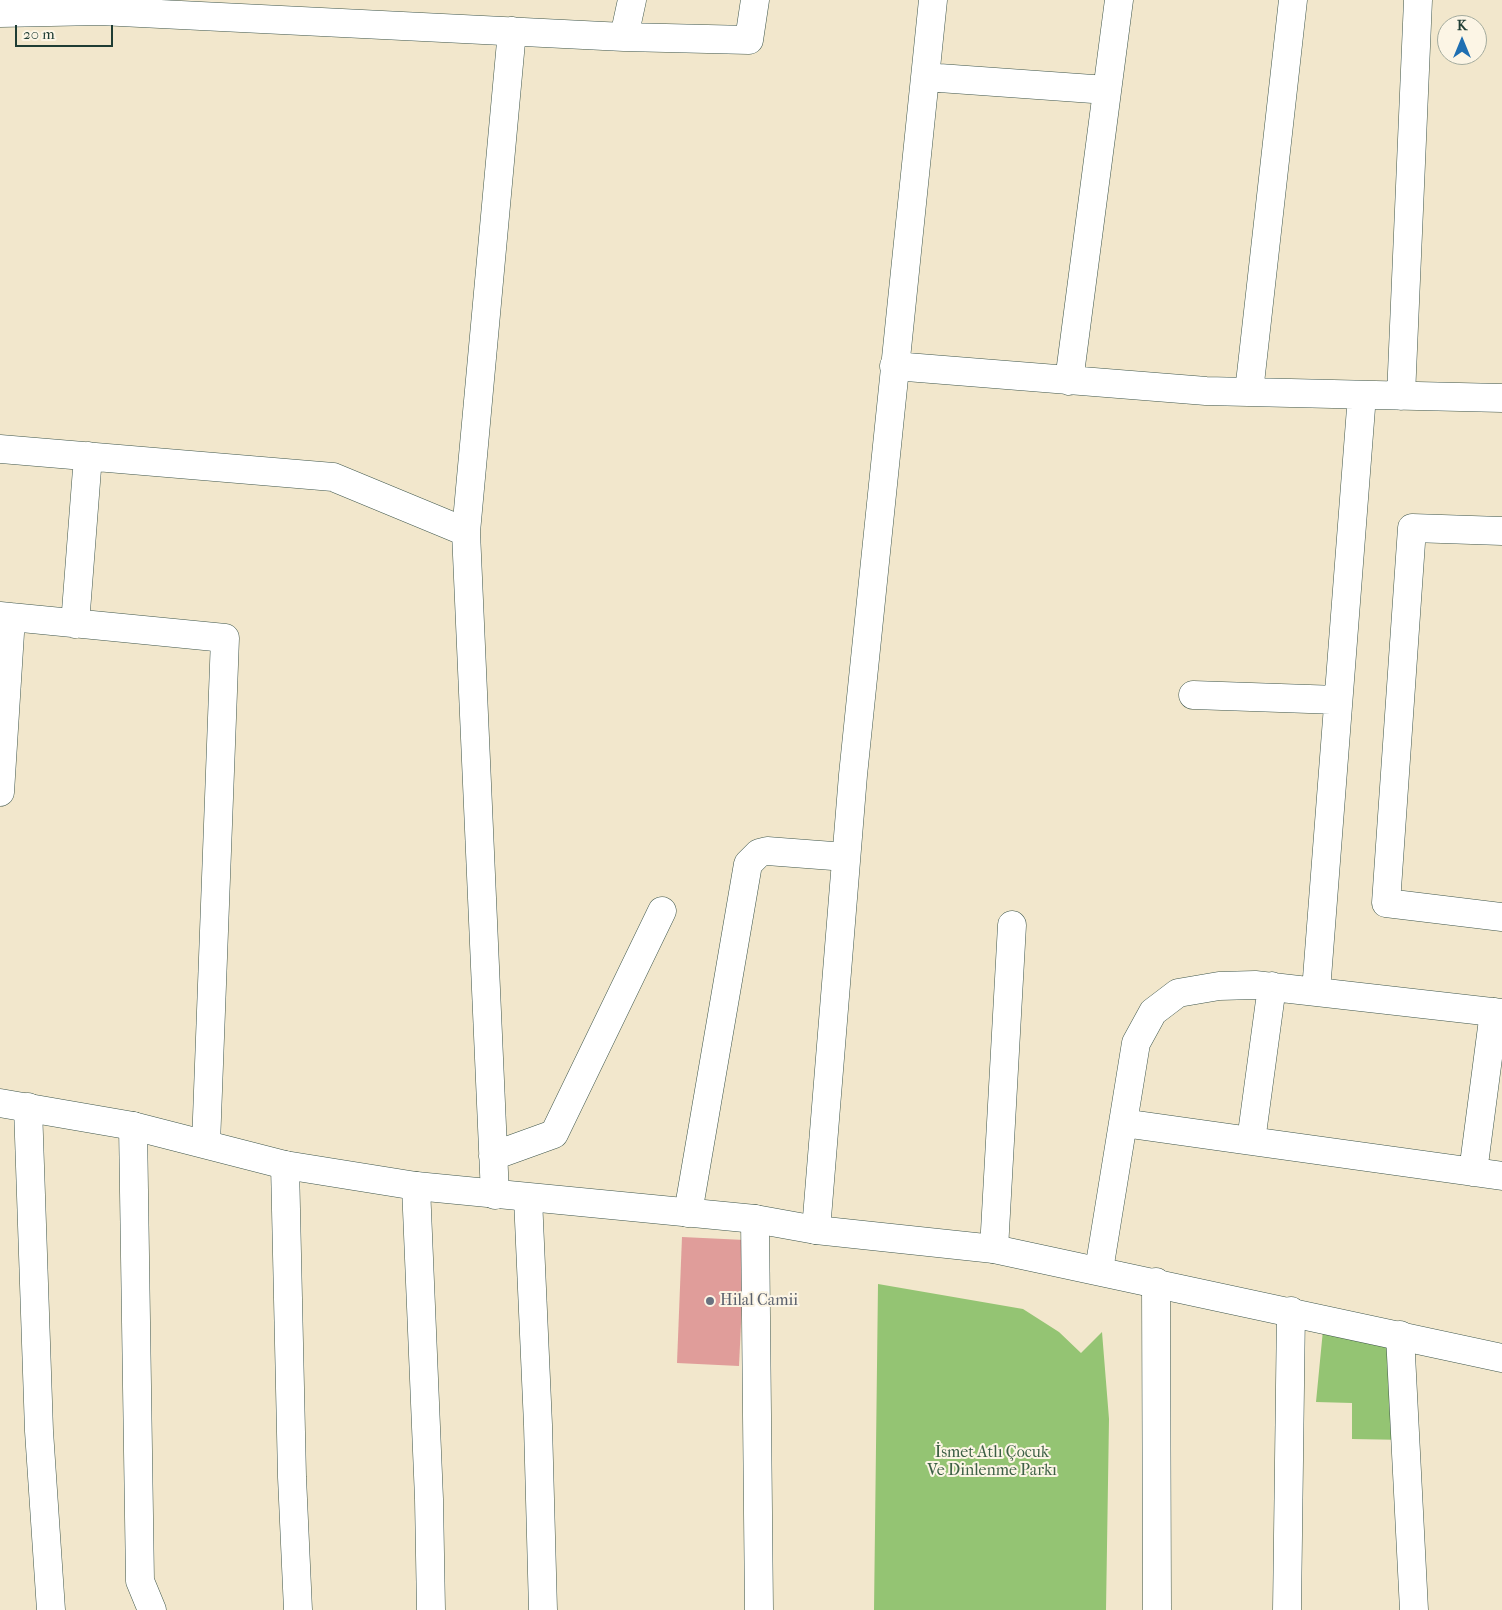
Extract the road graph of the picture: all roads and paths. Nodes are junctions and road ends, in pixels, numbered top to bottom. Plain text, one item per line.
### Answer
1 (632, 0) edge
2 (755, 0) edge
3 (933, 0) edge
4 (1119, 0) edge
5 (1293, 0) edge
6 (1418, 0) edge
7 (100, 5) edge
8 (0, 14) edge
9 (512, 31) junction
10 (624, 37) junction
11 (925, 77) junction
12 (1107, 90) junction
13 (894, 366) junction
14 (1069, 380) junction
15 (1249, 392) junction
16 (1362, 395) junction
17 (1401, 396) junction
18 (1502, 398) edge
19 (0, 449) edge
20 (88, 456) junction
21 (466, 532) junction
22 (1502, 532) edge
23 (6, 617) edge
24 (75, 624) junction
25 (1193, 695) dead end
26 (1338, 700) junction
27 (0, 792) edge
28 (846, 857) junction
29 (662, 911) dead end
30 (1502, 917) edge
31 (1012, 925) dead end
32 (1272, 986) junction
33 (1316, 991) junction
34 (1498, 1012) edge
35 (0, 1103) edge
36 (28, 1106) junction
37 (1123, 1123) junction
38 (133, 1126) junction
39 (1251, 1141) junction
40 (206, 1144) junction
41 (493, 1156) junction
42 (284, 1164) junction
43 (1472, 1172) junction
44 (1502, 1176) edge
45 (416, 1186) junction
46 (496, 1195) junction
47 (528, 1198) junction
48 (688, 1213) junction
49 (755, 1219) junction
50 (816, 1230) junction
51 (994, 1249) junction
52 (1099, 1270) junction
53 (1156, 1282) junction
54 (1291, 1312) junction
55 (1400, 1335) junction
56 (1502, 1358) edge
57 (51, 1610) edge
58 (152, 1610) edge
59 (298, 1610) edge
60 (431, 1610) edge
61 (543, 1610) edge
62 (759, 1610) edge
63 (1157, 1610) edge
64 (1287, 1610) edge
65 (1414, 1610) edge

1 - 10 street
2 - 10 street
3 - 11 street
4 - 12 street
5 - 15 street
6 - 17 street
7 - 8 street
7 - 9 street
9 - 10 street
9 - 21 street
11 - 12 street
11 - 13 street
12 - 14 street
13 - 14 street
13 - 28 street
14 - 15 street
15 - 16 street
16 - 17 street
16 - 26 street
17 - 18 street
19 - 20 street
20 - 21 street
20 - 24 street
21 - 41 street
22 - 30 street
23 - 24 street
23 - 27 street
24 - 40 street
25 - 26 street
26 - 33 street
28 - 48 street
28 - 50 street
29 - 41 street
31 - 51 street
32 - 33 street
32 - 37 street
32 - 39 street
33 - 34 street
34 - 43 street
35 - 36 street
36 - 38 street
36 - 57 street
37 - 39 street
37 - 52 street
38 - 40 street
38 - 58 street
39 - 43 street
40 - 42 street
41 - 46 street
42 - 45 street
42 - 59 street
43 - 44 street
45 - 46 street
45 - 60 street
46 - 47 street
47 - 48 street
47 - 61 street
48 - 49 street
49 - 50 street
49 - 62 street
50 - 51 street
51 - 52 street
52 - 53 street
53 - 54 street
53 - 63 street
54 - 55 street
54 - 64 street
55 - 56 street
55 - 65 street

